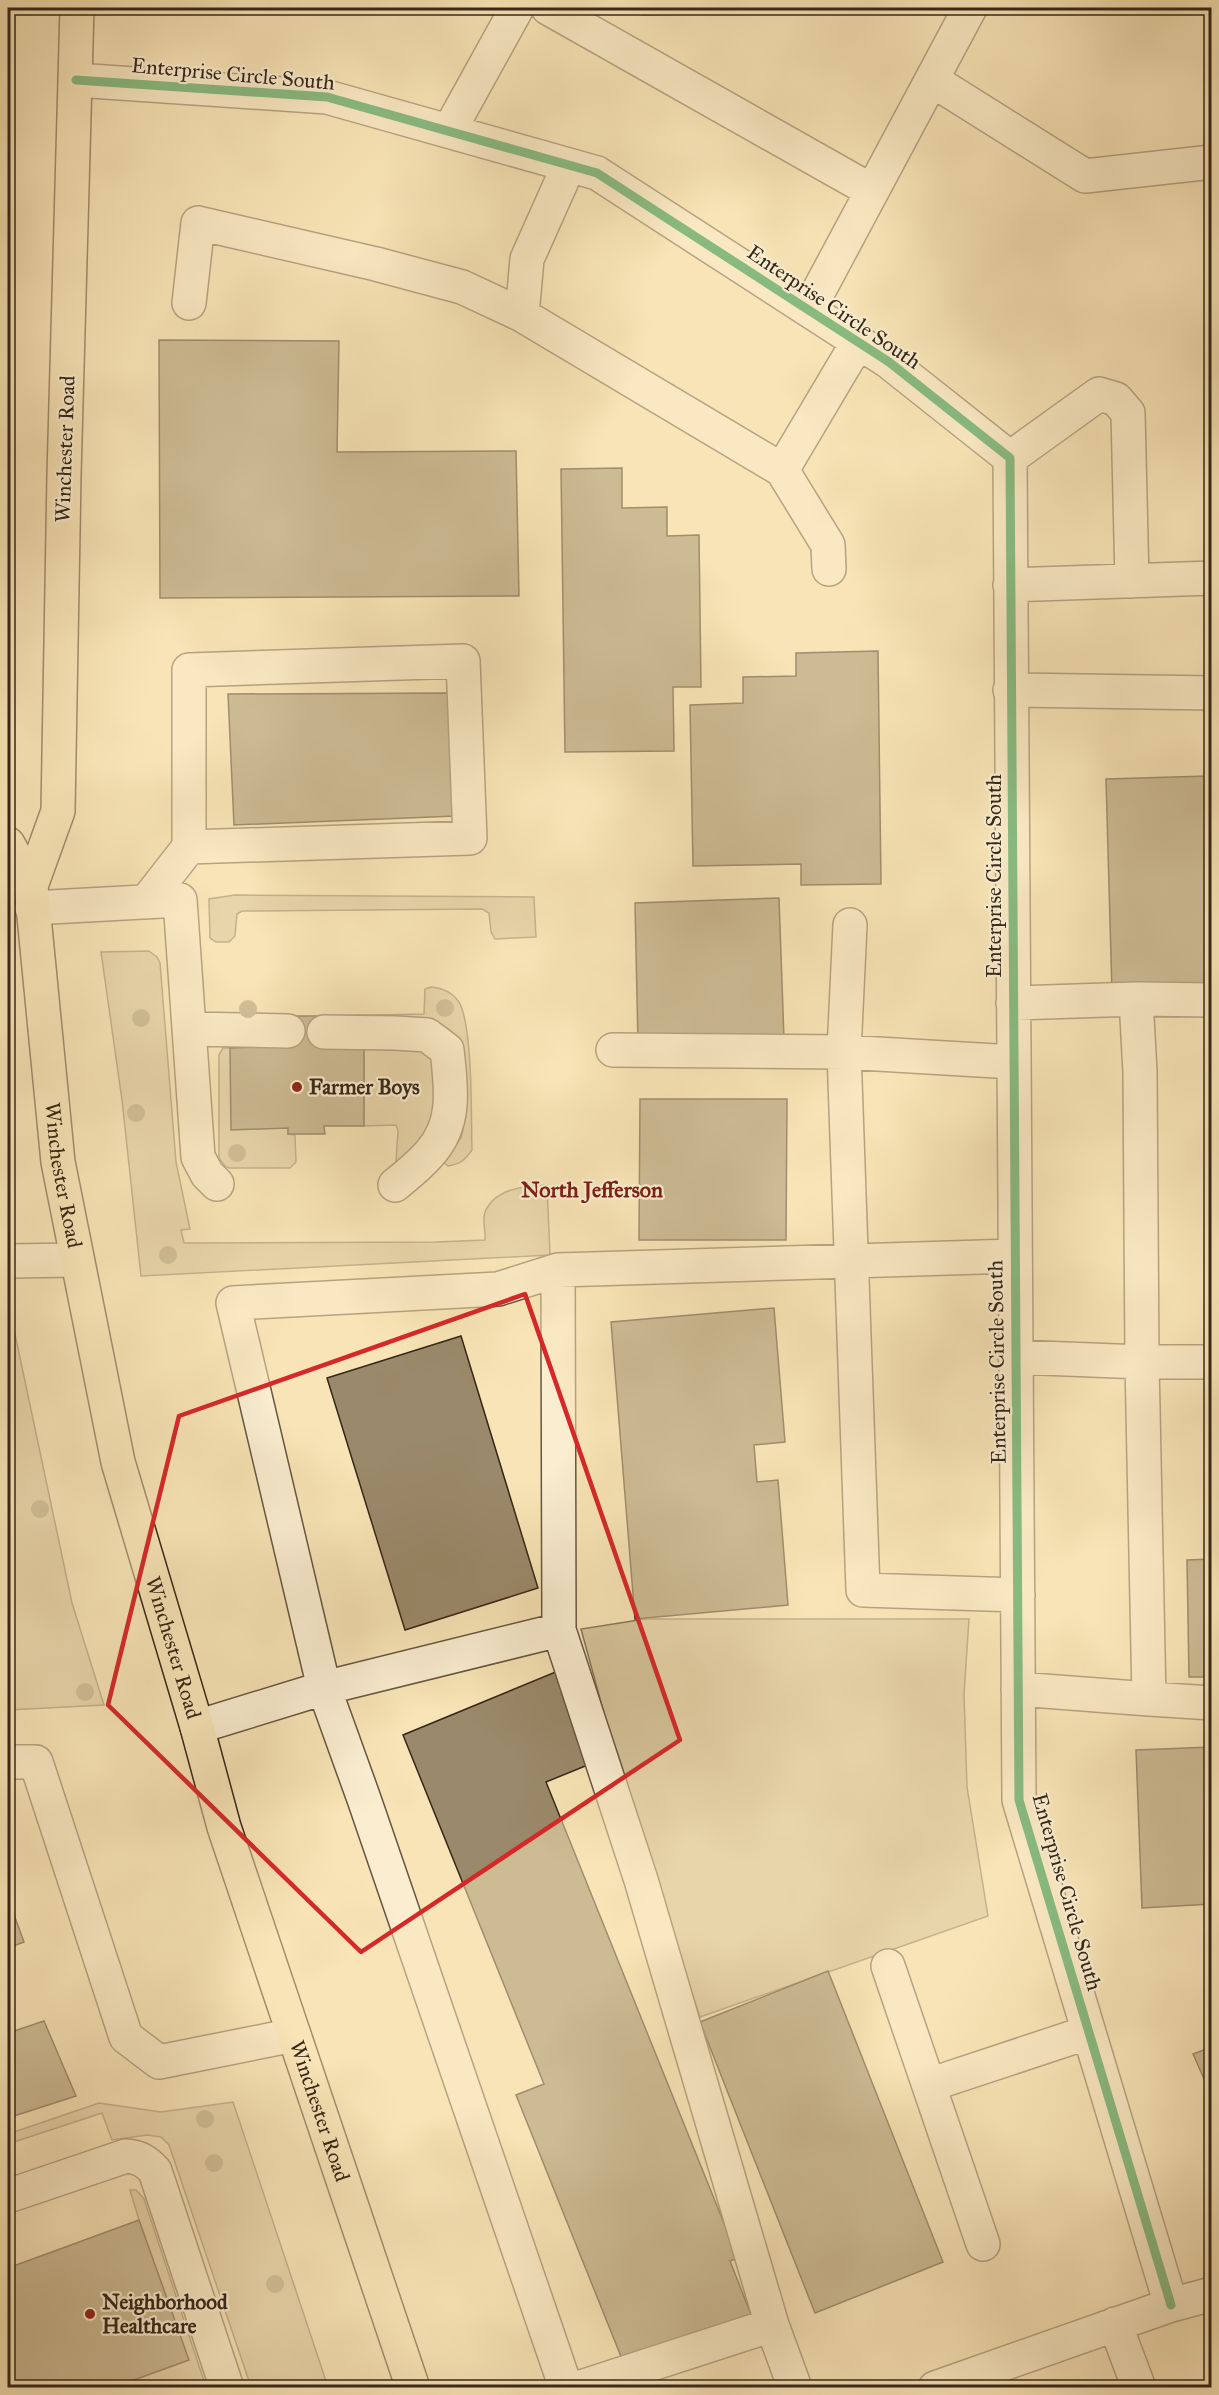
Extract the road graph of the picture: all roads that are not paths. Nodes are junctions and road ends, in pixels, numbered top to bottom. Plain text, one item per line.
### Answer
1 (77, 8) edge
2 (517, 8) edge
3 (548, 8) edge
4 (970, 8) edge
5 (76, 80) junction
6 (932, 80) junction
7 (449, 131) junction
8 (1212, 162) edge
9 (569, 165) junction
10 (872, 191) junction
11 (189, 303) dead end
12 (808, 309) junction
13 (522, 315) junction
14 (858, 342) junction
15 (1010, 458) junction
16 (782, 470) junction
17 (829, 569) dead end
18 (1212, 578) edge
19 (1132, 581) junction
20 (1010, 585) junction
21 (1010, 690) junction
22 (1212, 693) edge
23 (8, 844) edge
24 (189, 847) junction
25 (32, 897) junction
26 (146, 902) junction
27 (850, 925) dead end
28 (1136, 999) junction
29 (1212, 1000) edge
30 (1013, 1003) junction
31 (189, 1029) junction
32 (288, 1031) dead end
33 (324, 1032) dead end
34 (613, 1050) dead end
35 (844, 1052) junction
36 (1013, 1062) junction
37 (217, 1184) dead end
38 (395, 1185) dead end
39 (1014, 1256) junction
40 (76, 1260) junction
41 (850, 1260) junction
42 (8, 1261) edge
43 (558, 1270) junction
44 (1015, 1358) junction
45 (1142, 1362) junction
46 (1212, 1362) edge
47 (1018, 1595) junction
48 (559, 1630) junction
49 (324, 1688) junction
50 (1018, 1689) junction
51 (1149, 1699) junction
52 (1212, 1703) edge
53 (197, 1727) junction
54 (8, 1762) edge
55 (888, 1966) dead end
56 (1089, 2032) junction
57 (294, 2035) junction
58 (929, 2085) junction
59 (8, 2196) edge
60 (983, 2244) dead end
61 (1212, 2294) edge
62 (1171, 2305) junction
63 (1115, 2324) junction
64 (772, 2325) junction
65 (227, 2388) edge
66 (413, 2388) edge
67 (566, 2388) edge
68 (578, 2388) edge
69 (795, 2388) edge
70 (935, 2388) edge
71 (1139, 2388) edge

1 - 5 main road, Winchester Road
2 - 7 street
3 - 10 street
4 - 6 street
5 - 7 street, Enterprise Circle South
5 - 25 main road, Winchester Road
6 - 8 street
6 - 10 street
7 - 9 street, Enterprise Circle South
9 - 12 street, Enterprise Circle South
9 - 13 street
10 - 12 street
11 - 13 street
12 - 14 street, Enterprise Circle South
13 - 16 street
14 - 15 street, Enterprise Circle South
14 - 16 street
15 - 19 street
15 - 20 street, Enterprise Circle South
16 - 17 street
18 - 19 street
19 - 20 street
20 - 21 street, Enterprise Circle South
21 - 22 street
21 - 30 street, Enterprise Circle South
23 - 25 main road, Winchester Road
24 - 24 street
24 - 26 street
25 - 26 street
25 - 40 main road, Winchester Road
26 - 31 street
27 - 35 street
28 - 29 street
28 - 30 street
28 - 45 street
30 - 36 street, Enterprise Circle South
31 - 32 street
31 - 37 street
33 - 38 street
34 - 35 street
35 - 36 street
35 - 41 street
36 - 39 street, Enterprise Circle South
39 - 41 street
39 - 44 street, Enterprise Circle South
40 - 42 street
40 - 53 main road, Winchester Road
41 - 43 street
41 - 47 street
43 - 48 street
43 - 49 street
44 - 45 street
44 - 47 street, Enterprise Circle South
45 - 46 street
45 - 51 street
47 - 50 street, Enterprise Circle South
48 - 49 street
48 - 64 street
49 - 53 street
49 - 67 street
50 - 51 street
50 - 56 street, Enterprise Circle South
51 - 52 street
53 - 57 main road, Winchester Road
54 - 57 street
55 - 58 street
56 - 58 street
56 - 62 street, Enterprise Circle South
57 - 66 main road, Winchester Road
58 - 60 street
59 - 65 street
61 - 62 street
62 - 63 street
63 - 70 street
63 - 71 street
64 - 68 street
64 - 69 street

